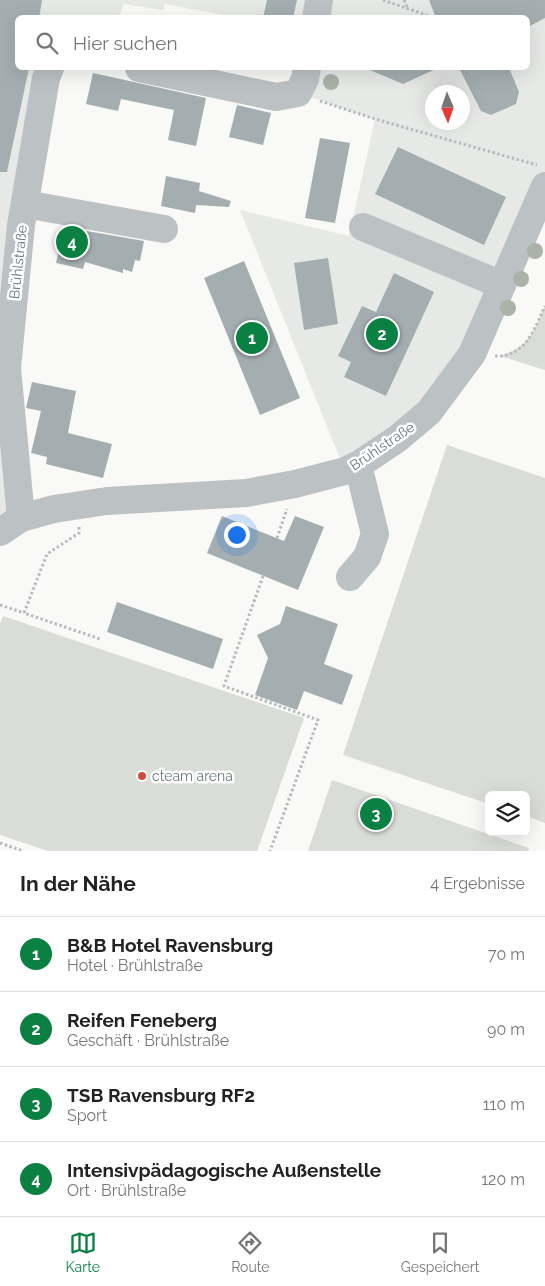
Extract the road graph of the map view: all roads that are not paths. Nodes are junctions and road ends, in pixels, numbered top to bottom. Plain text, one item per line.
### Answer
1 (319, 0) edge
2 (316, 15) edge
3 (49, 70) edge
4 (148, 70) edge
5 (307, 70) edge
6 (545, 186) edge
7 (25, 204) junction
8 (363, 226) dead end
9 (164, 229) dead end
10 (502, 286) junction
11 (358, 465) junction
12 (10, 525) edge
13 (350, 577) dead end

1 - 2 street
3 - 7 street, Brühlstraße
4 - 5 street
6 - 10 street, Brühlstraße
7 - 9 street
7 - 12 street, Brühlstraße
8 - 10 street
10 - 11 street, Brühlstraße
11 - 12 street, Brühlstraße
11 - 13 street

